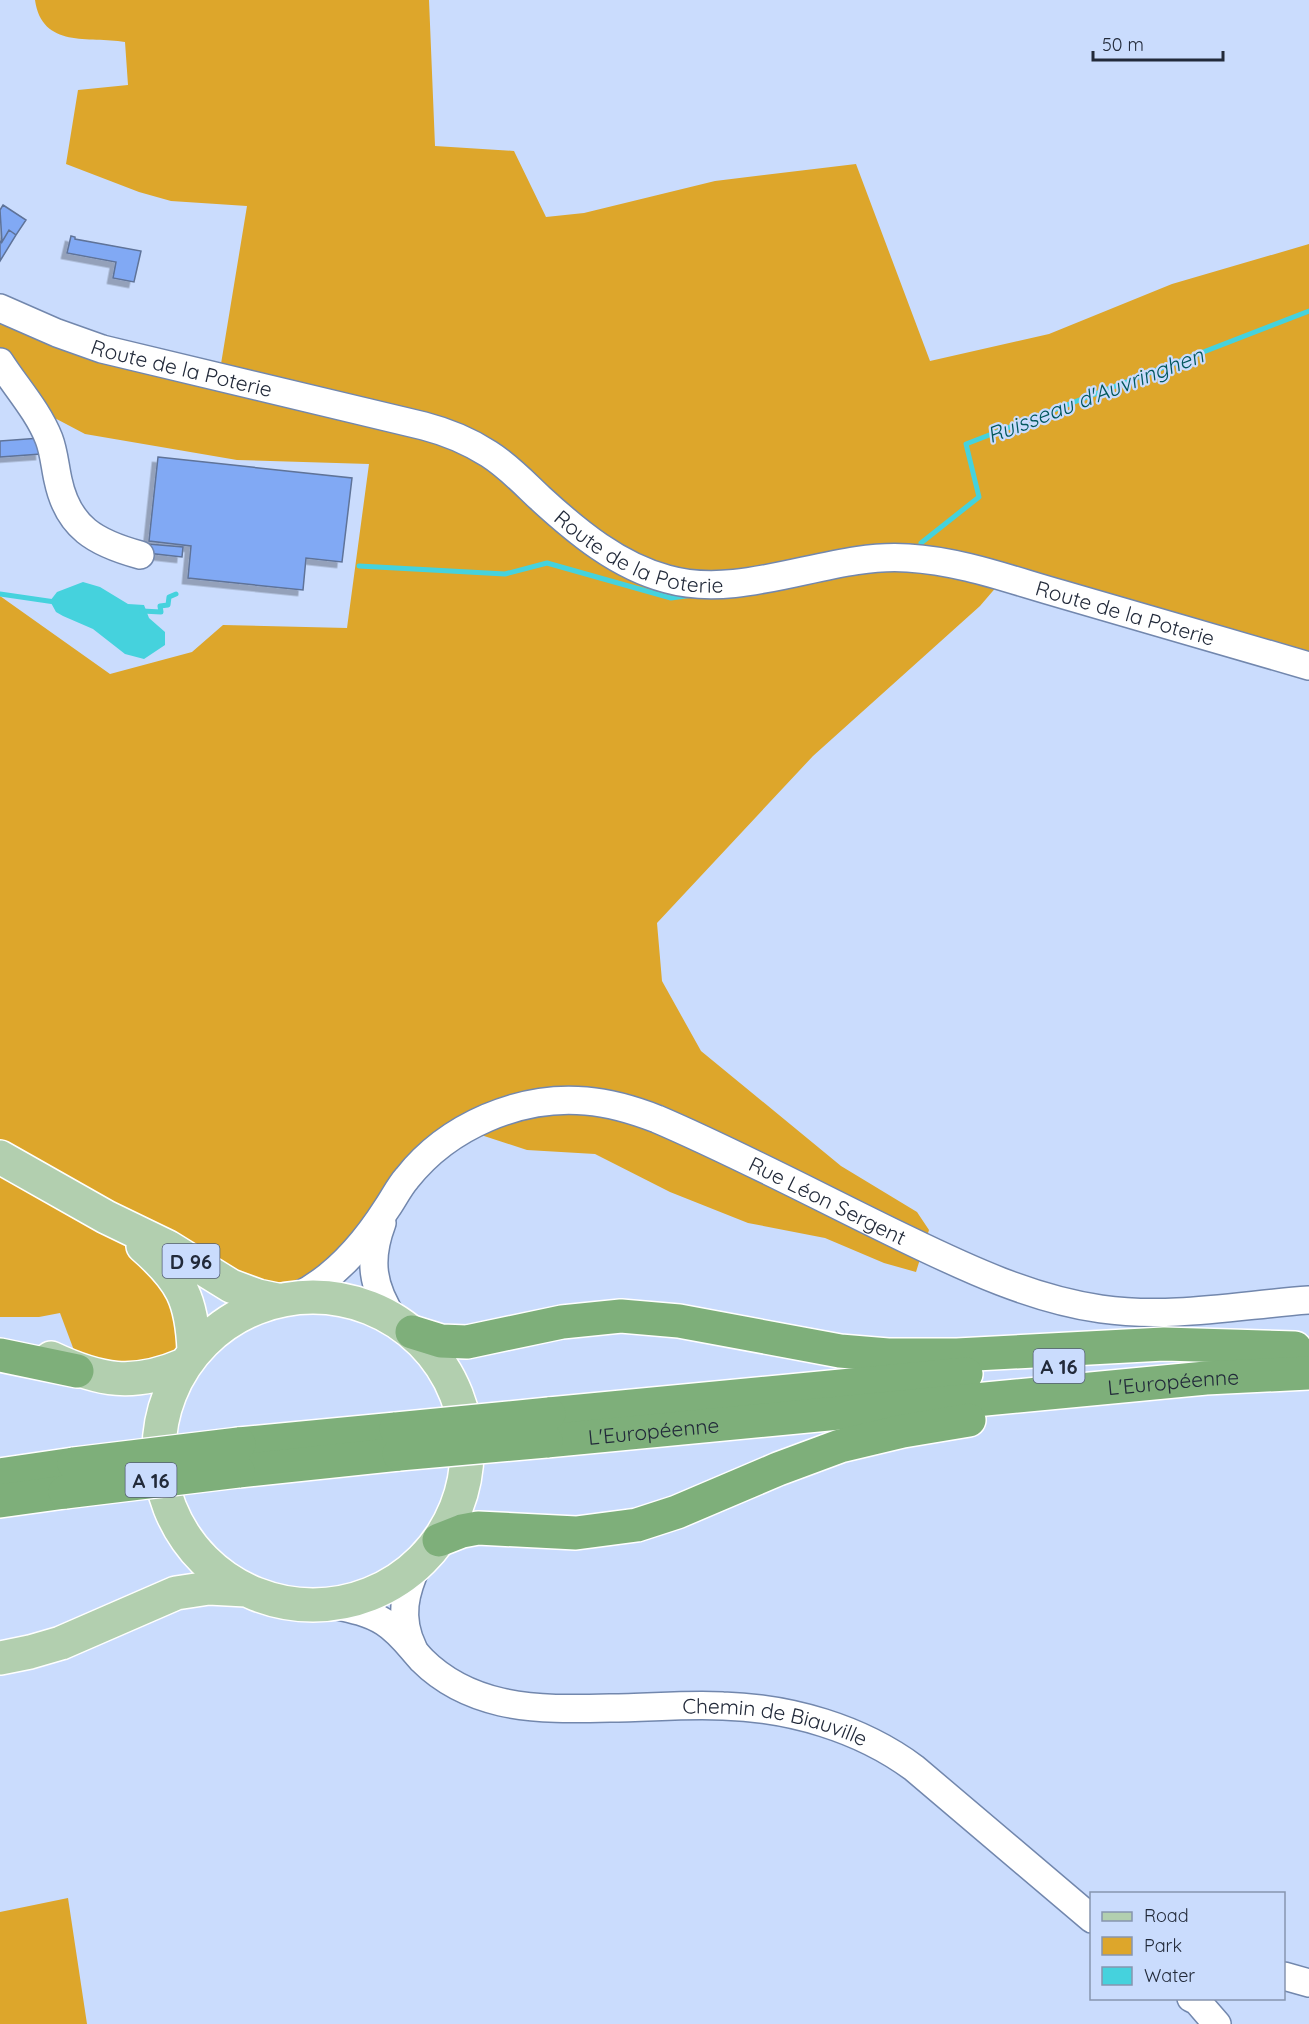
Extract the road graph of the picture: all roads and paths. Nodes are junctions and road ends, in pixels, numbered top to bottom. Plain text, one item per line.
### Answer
1 (0, 308) edge
2 (0, 362) edge
3 (140, 555) dead end
4 (1309, 666) edge
5 (0, 1157) edge
6 (386, 1210) junction
7 (106, 1217) junction
8 (287, 1298) junction
9 (1309, 1300) edge
10 (403, 1326) junction
11 (0, 1345) edge
12 (0, 1355) edge
13 (1304, 1356) edge
14 (189, 1358) junction
15 (78, 1371) junction
16 (1112, 1387) junction
17 (548, 1427) junction
18 (0, 1475) edge
19 (70, 1478) junction
20 (0, 1501) edge
21 (428, 1552) junction
22 (246, 1590) junction
23 (328, 1604) junction
24 (413, 1649) junction
25 (0, 1658) edge
26 (1090, 1917) edge
27 (1285, 1976) edge
28 (1309, 1983) edge
29 (1200, 2000) edge
30 (1217, 2024) edge

1 - 4 street, Route de la Poterie
2 - 3 street
5 - 7 main road, D 96
6 - 8 street
6 - 9 street, Rue Léon Sergent
6 - 10 street
7 - 8 main road, D 96
7 - 14 main road, D 96
8 - 10 main road
8 - 14 main road
10 - 13 highway
10 - 21 main road
11 - 15 main road
12 - 15 highway
13 - 16 highway, L'Européenne / A 16
13 - 17 highway, L'Européenne / A 16
14 - 15 main road
14 - 22 main road
16 - 17 highway, L'Européenne / A 16
16 - 21 highway
17 - 19 highway, L'Européenne / A 16, bridge
18 - 19 highway, L'Européenne / A 16
19 - 20 highway, L'Européenne / A 16
21 - 23 main road
21 - 24 street, Chemin de Biauville
22 - 23 main road
22 - 25 main road
23 - 24 street, Chemin de Biauville
24 - 26 street, Chemin de Biauville
27 - 28 street
29 - 30 street

